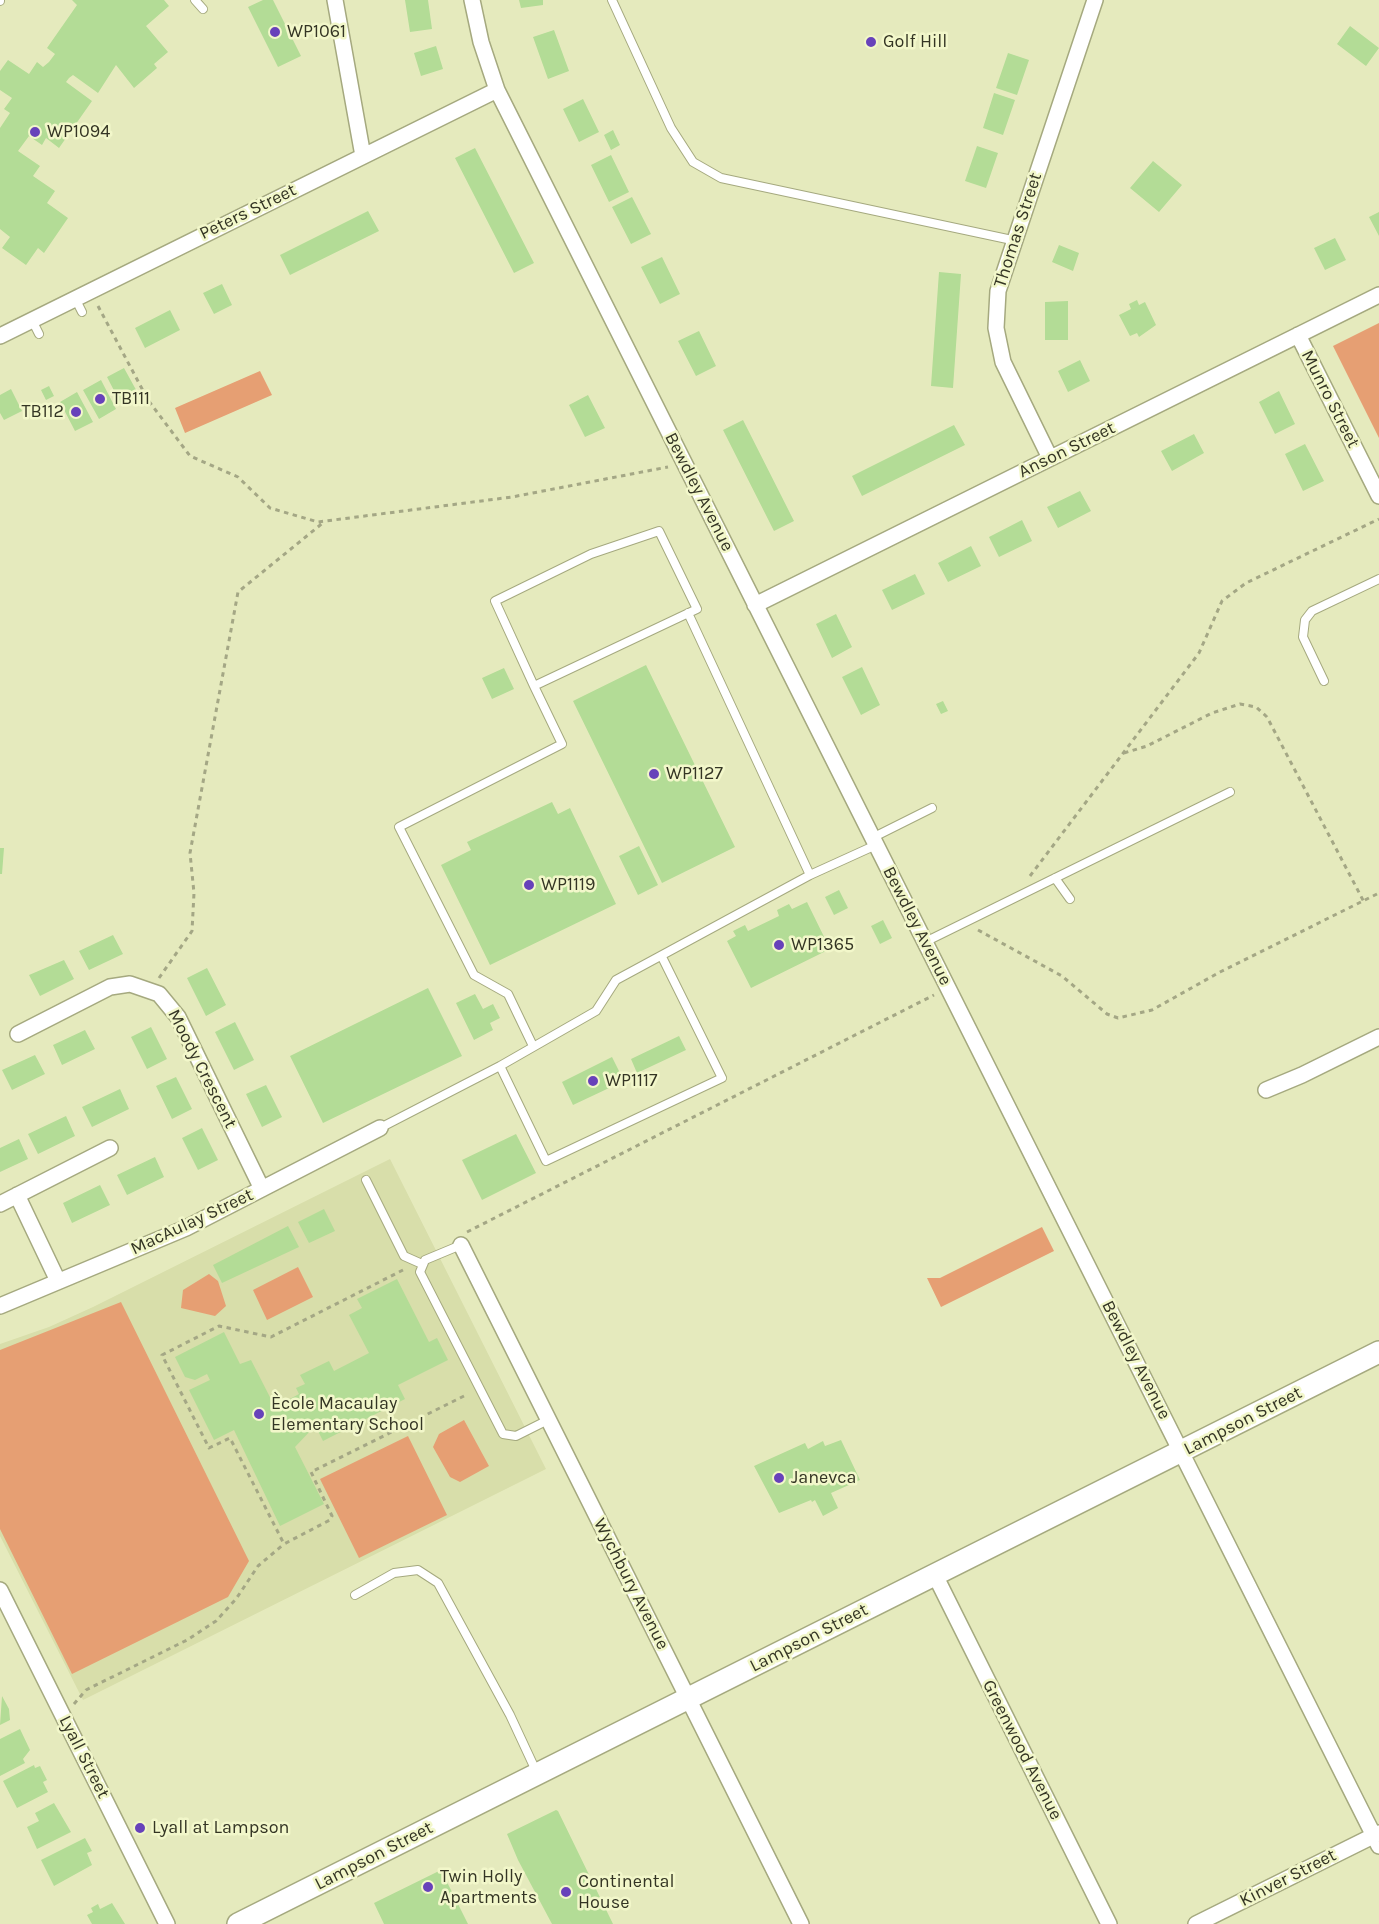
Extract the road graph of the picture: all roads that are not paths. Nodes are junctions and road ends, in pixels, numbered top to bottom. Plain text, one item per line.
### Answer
1 (195, 0) edge
2 (335, 0) edge
3 (472, 0) edge
4 (612, 0) edge
5 (1095, 0) edge
6 (202, 9) dead end
7 (497, 90) junction
8 (363, 156) junction
9 (1012, 240) junction
10 (1379, 295) edge
11 (32, 320) junction
12 (1, 332) edge
13 (39, 334) dead end
14 (1298, 335) junction
15 (1050, 458) junction
16 (1379, 496) edge
17 (1379, 579) edge
18 (755, 605) junction
19 (688, 613) junction
20 (1324, 681) dead end
21 (534, 686) junction
22 (1230, 792) dead end
23 (932, 808) dead end
24 (874, 841) junction
25 (810, 875) junction
26 (1055, 878) junction
27 (1070, 898) dead end
28 (925, 942) junction
29 (662, 957) junction
30 (18, 1034) dead end
31 (1379, 1037) edge
32 (532, 1046) junction
33 (500, 1066) junction
34 (1266, 1090) dead end
35 (380, 1128) joint
36 (110, 1148) dead end
37 (366, 1180) dead end
38 (262, 1189) junction
39 (17, 1195) junction
40 (0, 1204) edge
41 (461, 1245) joint
42 (422, 1264) junction
43 (58, 1281) junction
44 (0, 1306) edge
45 (1379, 1352) edge
46 (548, 1420) junction
47 (1182, 1452) junction
48 (935, 1575) junction
49 (0, 1590) edge
50 (355, 1594) dead end
51 (688, 1699) junction
52 (537, 1774) junction
53 (1377, 1838) edge
54 (167, 1924) edge
55 (238, 1924) edge
56 (801, 1924) edge
57 (1109, 1924) edge
58 (1196, 1924) edge

1 - 6 lane
2 - 8 street
3 - 7 street, Bewdley Avenue
4 - 9 lane
5 - 9 street, Thomas Street
7 - 8 street, Peters Street
7 - 18 street, Bewdley Avenue
8 - 11 street, Peters Street
9 - 15 street, Thomas Street
10 - 14 street, Anson Street
11 - 12 street, Peters Street
11 - 13 lane
14 - 15 street, Anson Street
14 - 16 street, Munro Street
15 - 18 street, Anson Street
17 - 20 lane
18 - 24 street, Bewdley Avenue
19 - 21 lane
19 - 21 lane
19 - 25 lane
21 - 32 lane
22 - 26 lane
23 - 24 lane
24 - 25 lane
24 - 28 street, Bewdley Avenue
25 - 29 lane
26 - 27 lane
26 - 28 lane
28 - 47 street, Bewdley Avenue
29 - 32 lane
29 - 33 lane
30 - 38 street, Moody Crescent
31 - 34 street
32 - 33 lane
33 - 35 lane
35 - 38 street, MacAulay Street
36 - 39 street
37 - 42 lane
38 - 43 street, MacAulay Street
39 - 40 street
39 - 43 street
41 - 42 lane
41 - 46 street, Wychbury Avenue
42 - 46 lane
43 - 44 street, MacAulay Street
45 - 47 street, Lampson Street
46 - 51 street, Wychbury Avenue
47 - 48 street, Lampson Street
47 - 53 street, Bewdley Avenue
48 - 51 street, Lampson Street
48 - 57 street, Greenwood Avenue
49 - 54 street, Lyall Street
50 - 52 lane
51 - 52 street, Lampson Street
51 - 56 street, Wychbury Avenue
52 - 55 street, Lampson Street
53 - 58 street, Kinver Street

